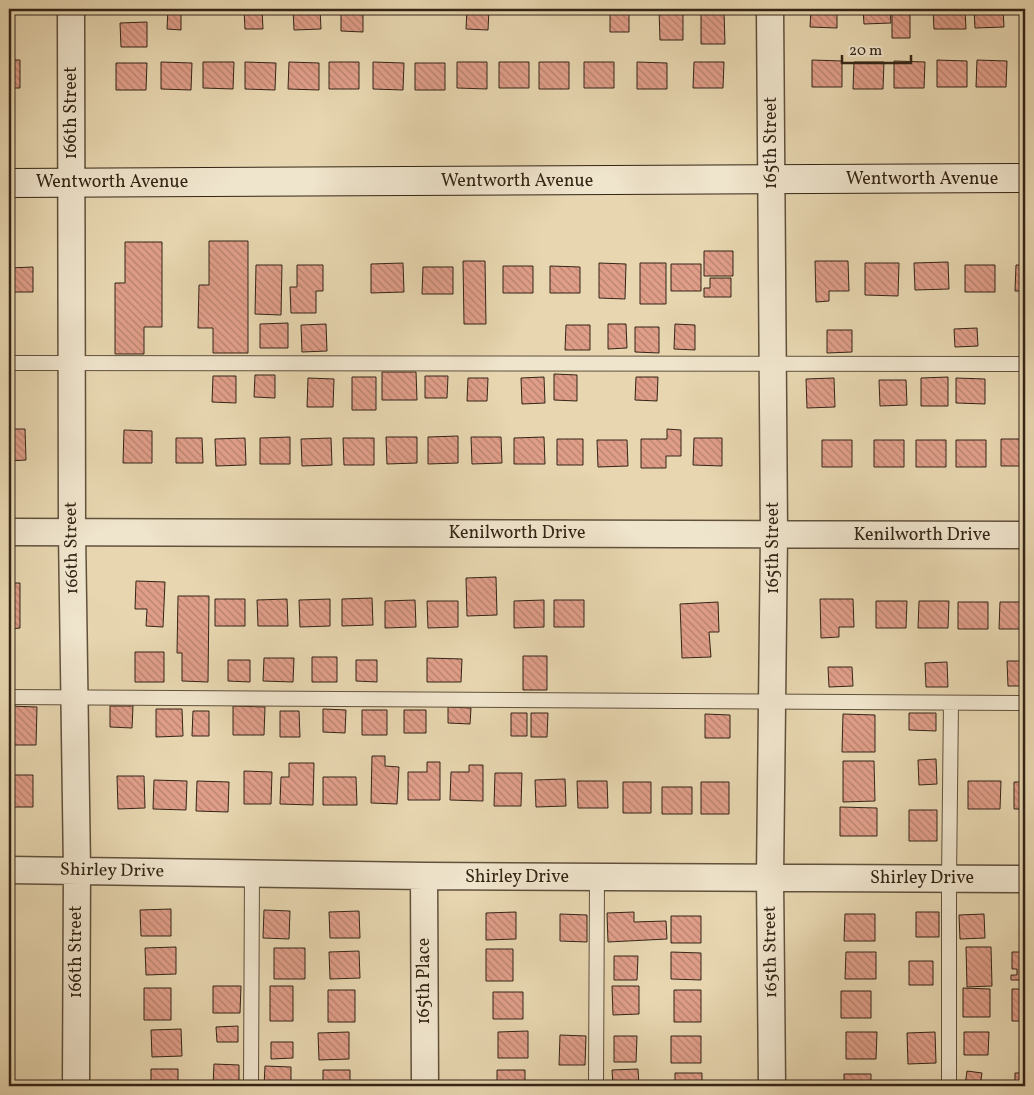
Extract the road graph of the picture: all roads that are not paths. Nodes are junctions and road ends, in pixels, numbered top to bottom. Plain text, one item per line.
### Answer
1 (70, 9) edge
2 (770, 9) edge
3 (1025, 178) edge
4 (772, 179) junction
5 (9, 183) edge
6 (72, 183) junction
7 (9, 362) edge
8 (72, 362) junction
9 (1025, 364) edge
10 (773, 365) junction
11 (9, 532) edge
12 (72, 532) junction
13 (774, 534) junction
14 (1025, 535) edge
15 (9, 697) edge
16 (74, 698) junction
17 (772, 703) junction
18 (951, 703) junction
19 (1025, 704) edge
20 (9, 870) edge
21 (76, 870) junction
22 (252, 873) junction
23 (424, 876) junction
24 (597, 877) junction
25 (770, 877) junction
26 (949, 879) junction
27 (1025, 879) edge
28 (76, 1086) edge
29 (251, 1086) edge
30 (425, 1086) edge
31 (596, 1086) edge
32 (772, 1086) edge
33 (949, 1086) edge

1 - 6 street, 166th Street
2 - 4 street, 165th Street
3 - 4 street, Wentworth Avenue
4 - 6 street, Wentworth Avenue
4 - 10 street, 165th Street
5 - 6 street, Wentworth Avenue
6 - 8 street, 166th Street
7 - 8 lane
8 - 10 lane
8 - 12 street, 166th Street
9 - 10 lane
10 - 13 street, 165th Street
11 - 12 street, Kenilworth Drive
12 - 13 street, Kenilworth Drive
12 - 16 street, 166th Street
13 - 14 street, Kenilworth Drive
13 - 17 street, 165th Street
15 - 16 lane
16 - 17 lane
16 - 21 street, 166th Street
17 - 18 lane
17 - 25 street, 165th Street
18 - 19 lane
18 - 26 lane
20 - 21 street, Shirley Drive
21 - 22 street, Shirley Drive
21 - 28 street, 166th Street
22 - 23 street, Shirley Drive
22 - 29 lane
23 - 24 street, Shirley Drive
23 - 30 street, 165th Place
24 - 25 street, Shirley Drive
24 - 31 lane
25 - 26 street, Shirley Drive
25 - 32 street, 165th Street
26 - 27 street, Shirley Drive
26 - 33 lane

